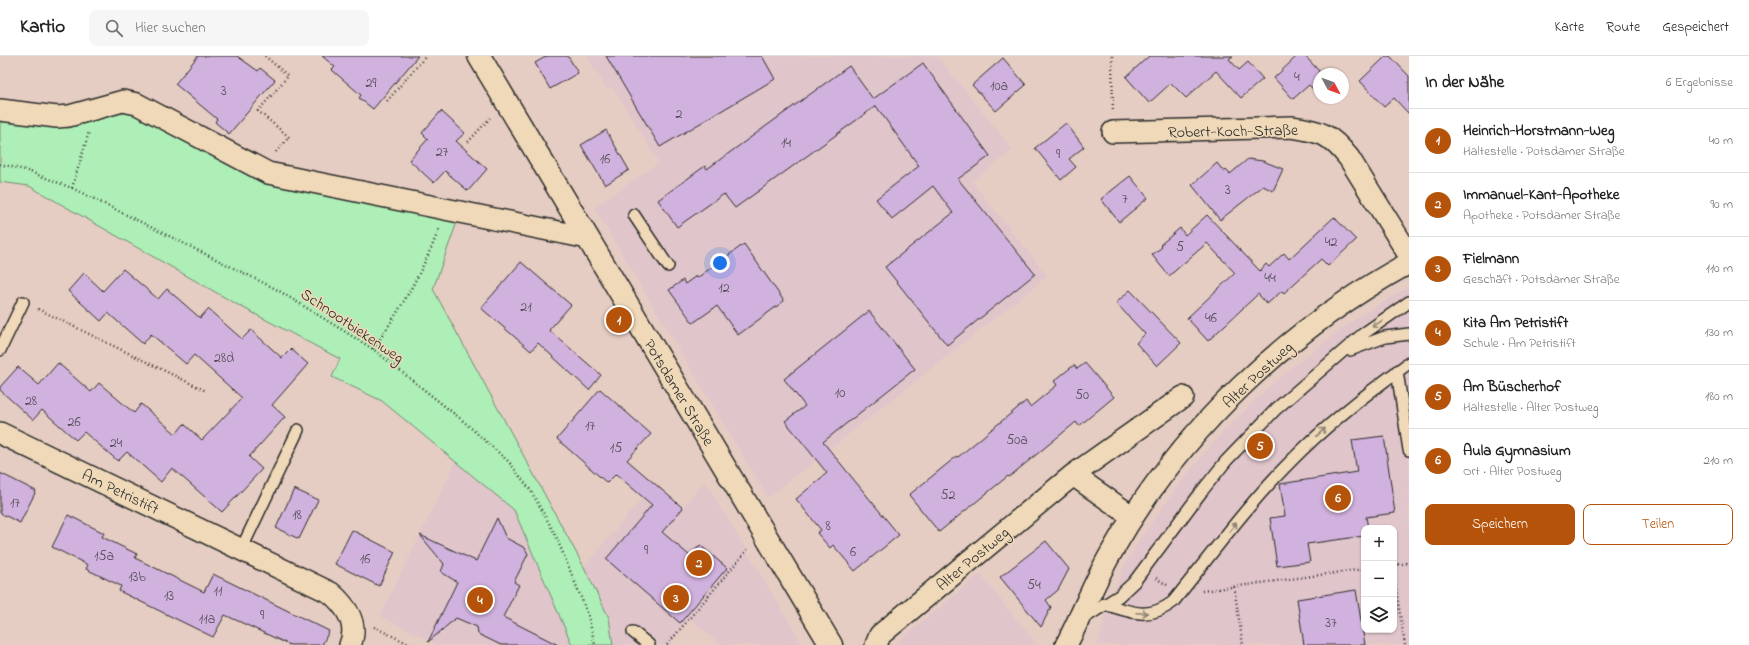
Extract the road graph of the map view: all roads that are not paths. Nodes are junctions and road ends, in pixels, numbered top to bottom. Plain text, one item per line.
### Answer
1 (479, 56) edge
2 (0, 110) edge
3 (1113, 132) road end
4 (634, 215) dead end
5 (588, 238) junction
6 (1409, 255) edge
7 (1409, 263) edge
8 (668, 266) dead end
9 (23, 302) road end
10 (1409, 302) edge
11 (1409, 334) edge
12 (0, 350) edge
13 (1342, 353) junction
14 (1409, 363) edge
15 (1397, 371) junction
16 (1183, 397) dead end
17 (298, 430) dead end
18 (0, 433) edge
19 (1409, 450) edge
20 (1073, 475) junction
21 (1133, 517) junction
22 (241, 550) junction
23 (1104, 604) junction
24 (1078, 622) junction
25 (633, 632) dead end
26 (878, 640) edge
27 (350, 645) edge
28 (649, 645) edge
29 (831, 645) edge
30 (1066, 645) edge
31 (1074, 645) edge

1 - 5 street, Potsdamer Straße
2 - 5 street
3 - 6 street, Robert-Koch-Straße
4 - 8 lane
5 - 29 street, Potsdamer Straße
7 - 21 street, Alter Postweg
9 - 12 lane
10 -> 13 lane
11 - 13 lane
13 - 23 lane
14 - 15 lane
15 - 19 lane
23 -> 15 lane
16 - 20 street, Alter Postweg
17 - 22 lane
18 - 22 street, Am Petristift
20 - 21 street
20 - 26 street, Alter Postweg
21 - 24 street, Alter Postweg
22 - 27 street, Am Petristift
23 - 24 lane
24 - 30 street, Alter Postweg
24 - 31 street, Alter Postweg
25 - 28 lane

